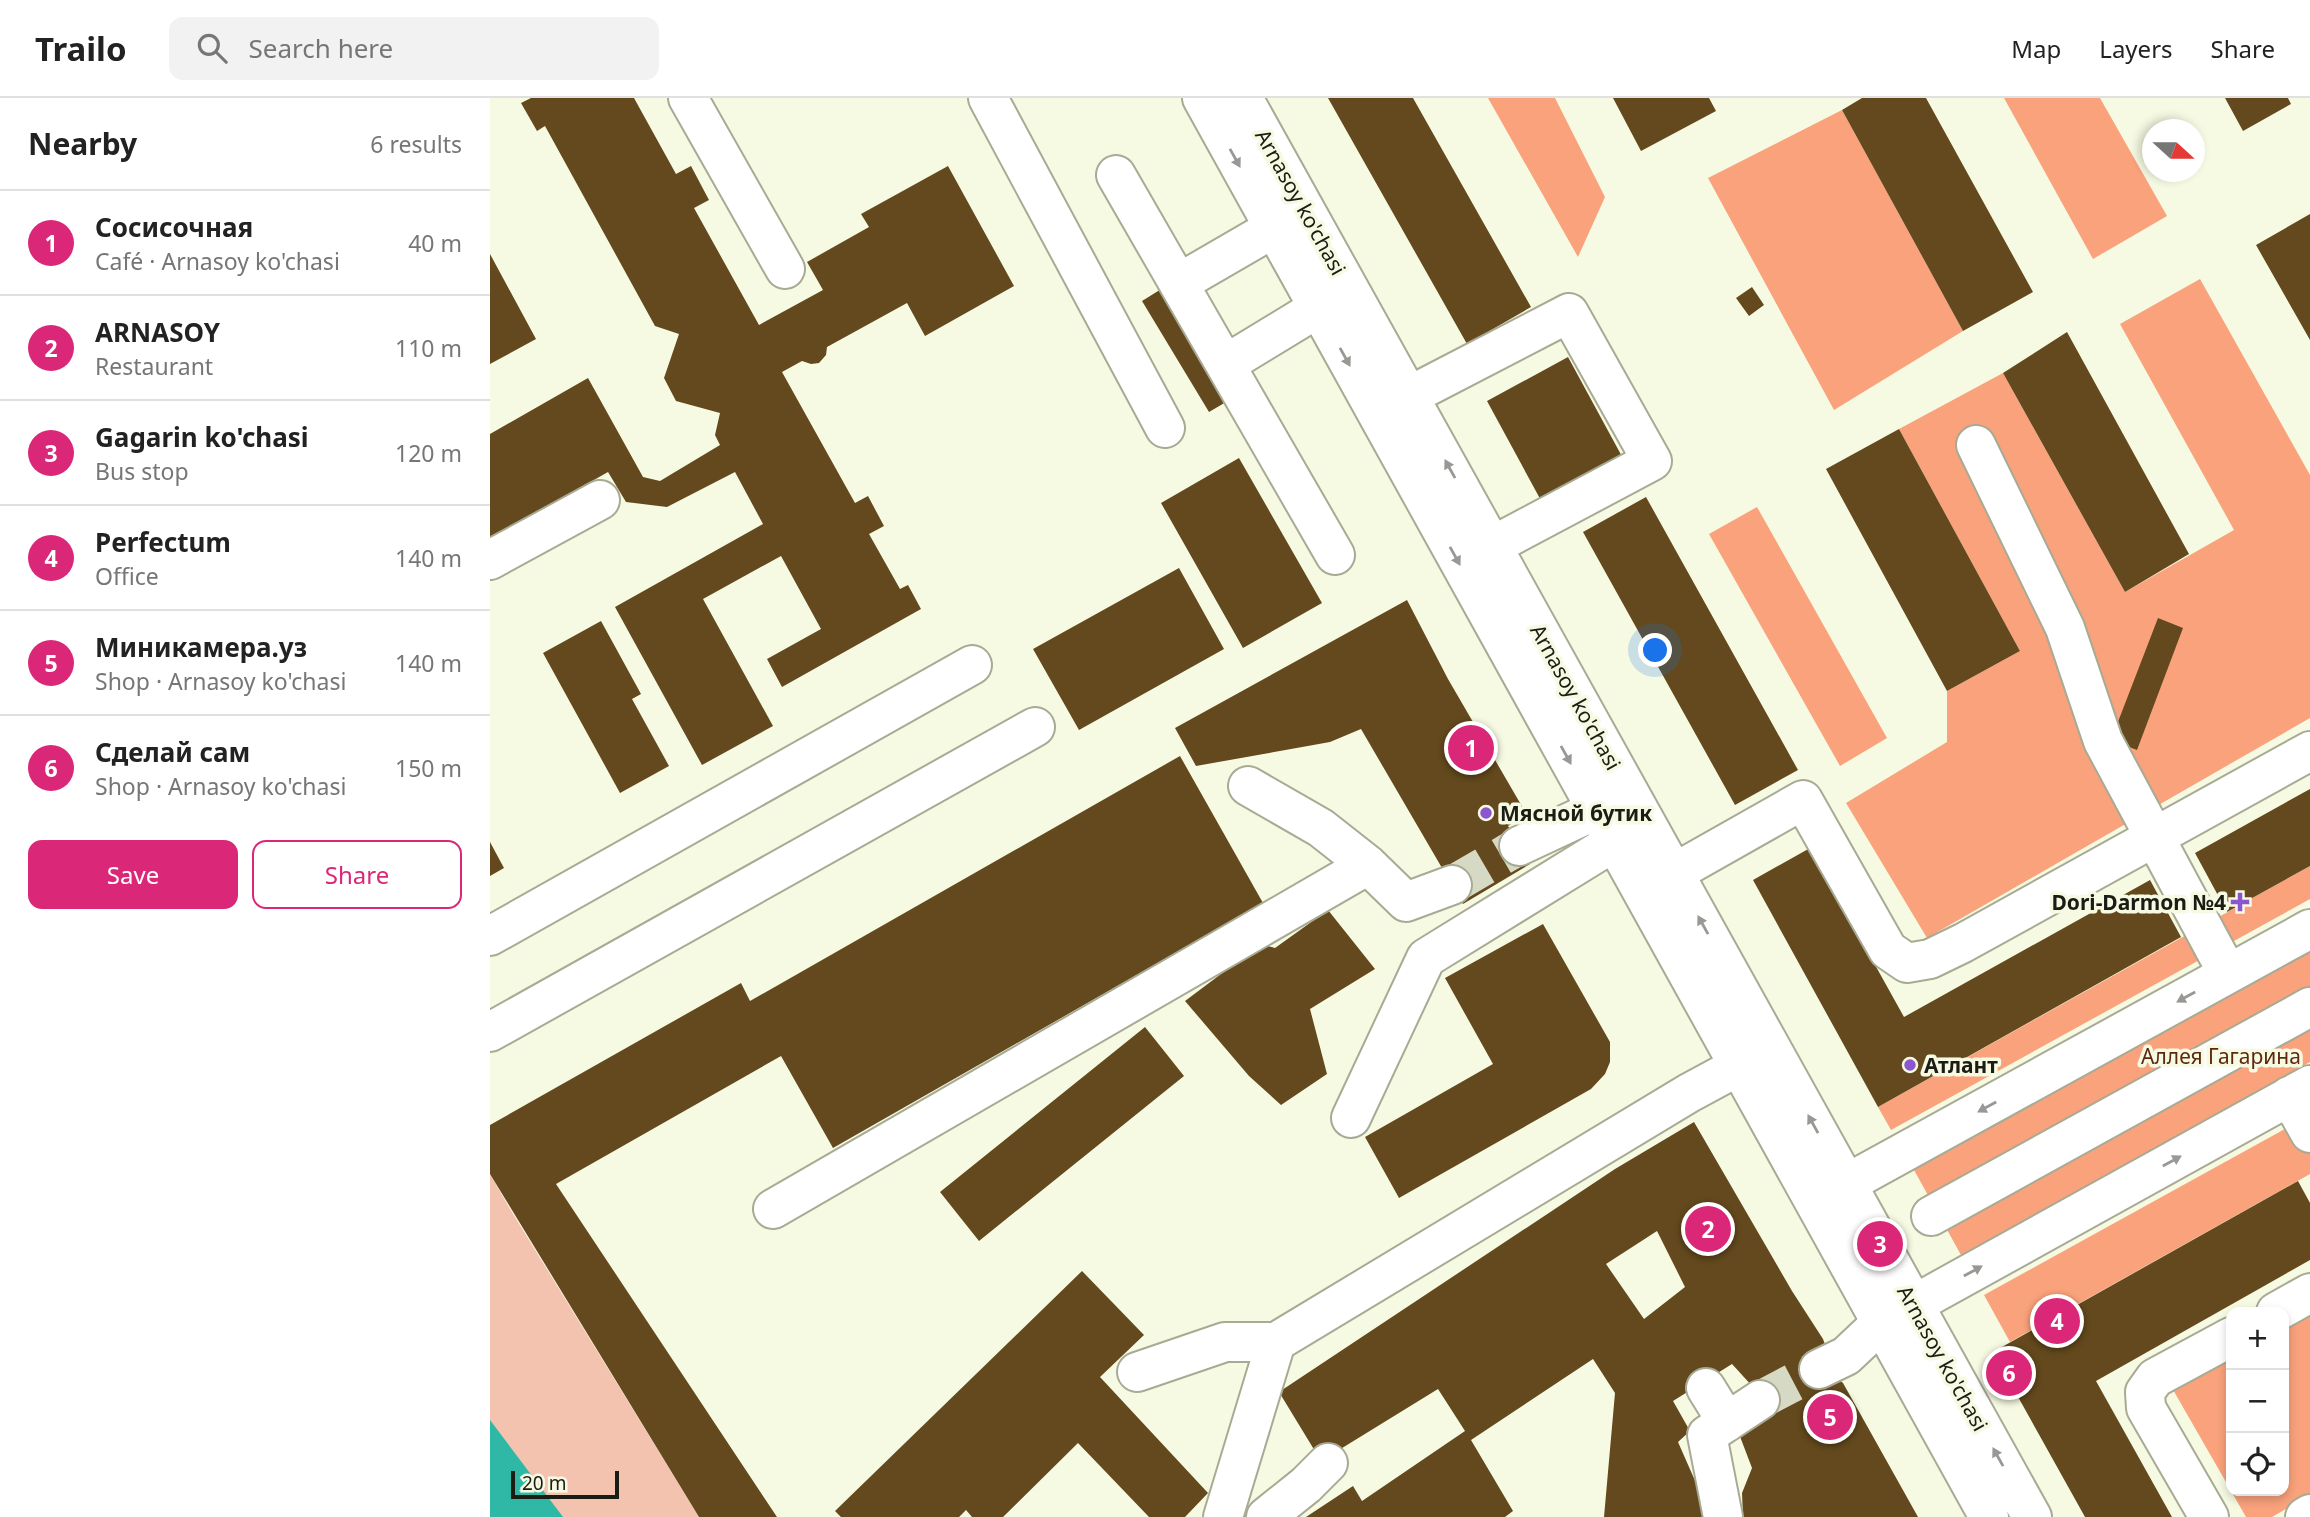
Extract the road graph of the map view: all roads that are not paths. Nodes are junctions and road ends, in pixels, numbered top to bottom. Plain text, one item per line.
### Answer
1 (688, 98) edge
2 (988, 98) edge
3 (1202, 98) edge
4 (1243, 98) edge
5 (1116, 175) dead end
6 (1274, 228) junction
7 (785, 269) dead end
8 (1179, 283) junction
9 (1318, 308) junction
10 (1226, 364) junction
11 (1409, 396) junction
12 (1165, 428) dead end
13 (1976, 445) dead end
14 (600, 500) dead end
15 (1492, 546) junction
16 (1335, 555) dead end
17 (490, 560) edge
18 (972, 666) dead end
19 (1035, 727) dead end
20 (2310, 751) edge
21 (1248, 786) dead end
22 (1605, 826) junction
23 (2154, 839) junction
24 (1519, 846) tunnel mouth
25 (1368, 864) junction
26 (1674, 873) junction
27 (1452, 885) tunnel mouth
28 (2310, 929) edge
29 (490, 936) edge
30 (2228, 974) junction
31 (2310, 1007) edge
32 (490, 1032) edge
33 (1739, 1066) junction
34 (2299, 1090) edge
35 (1351, 1118) dead end
36 (2310, 1133) edge
37 (1830, 1193) junction
38 (774, 1209) dead end
39 (1931, 1216) dead end
40 (2310, 1293) edge
41 (1913, 1304) junction
42 (2285, 1307) edge
43 (1881, 1323) junction
44 (2226, 1340) edge
45 (1276, 1342) junction
46 (1819, 1369) tunnel mouth
47 (1137, 1372) dead end
48 (1706, 1388) dead end
49 (1760, 1400) tunnel mouth
50 (1727, 1422) junction
51 (1328, 1463) dead end
52 (2310, 1514) edge
53 (1223, 1517) edge
54 (1266, 1517) edge
55 (1724, 1517) edge
56 (1989, 1517) edge
57 (2032, 1517) edge
58 (2209, 1517) edge
59 (2305, 1517) edge

1 - 7 main road
2 - 12 main road
3 -> 6 main road, Arnasoy ko'chasi
4 - 11 main road, Arnasoy ko'chasi
5 - 8 main road
6 - 8 main road
6 - 9 main road, Arnasoy ko'chasi
8 - 10 main road
9 - 10 main road
9 -> 22 main road, Arnasoy ko'chasi
10 - 16 main road
15 -> 11 main road, Arnasoy ko'chasi
11 - 15 main road
13 - 23 main road
14 - 17 main road
15 - 26 main road, Arnasoy ko'chasi
18 - 29 main road
19 - 32 main road
20 - 23 main road
21 - 25 main road
22 - 24 main road
22 - 33 main road, Arnasoy ko'chasi
22 - 35 main road
23 - 26 main road
23 - 30 main road
25 - 27 main road
25 - 38 main road
37 -> 26 main road, Arnasoy ko'chasi
28 - 30 main road
30 -> 37 main road
31 - 39 main road
33 - 37 main road, Arnasoy ko'chasi
33 - 45 main road
34 - 36 main road
41 -> 34 main road
37 - 41 main road, Arnasoy ko'chasi
37 - 43 main road, Arnasoy ko'chasi
40 - 42 main road
41 - 43 main road
57 -> 41 main road, Arnasoy ko'chasi
43 - 46 main road
43 - 56 main road, Arnasoy ko'chasi
44 - 58 main road
45 - 47 main road
45 - 53 main road
48 - 50 main road
49 - 50 main road
50 - 55 main road
51 - 54 main road
52 - 59 main road

